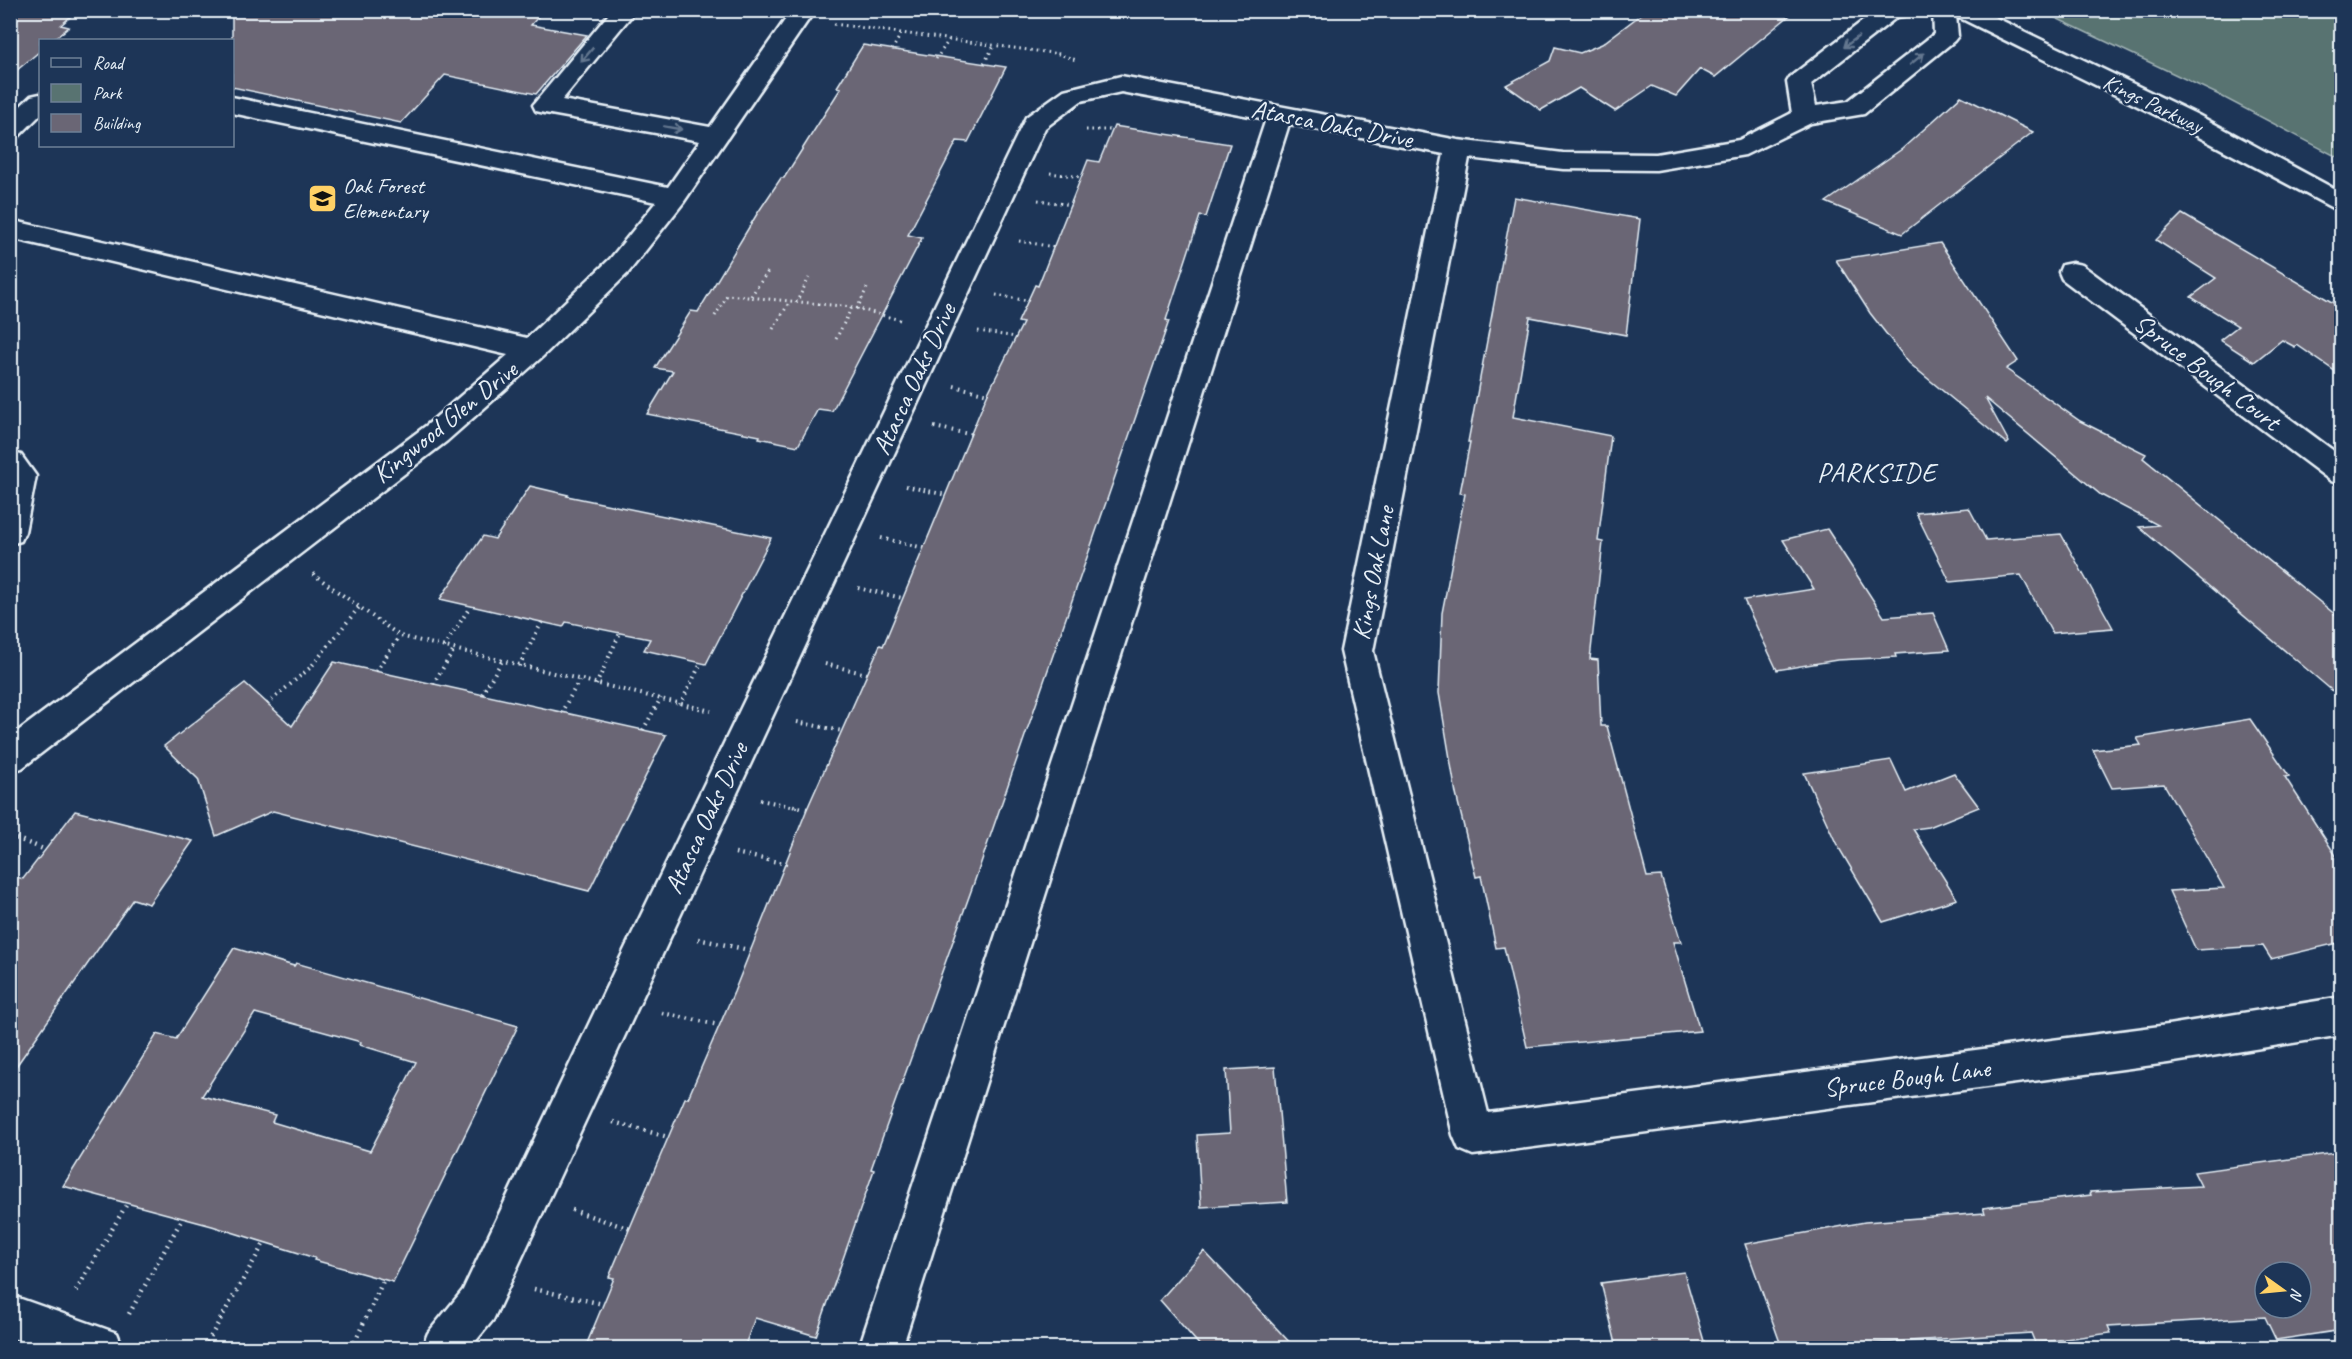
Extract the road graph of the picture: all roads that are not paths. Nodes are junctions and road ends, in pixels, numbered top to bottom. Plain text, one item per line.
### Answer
1 (625, 10) edge
2 (1900, 10) edge
3 (1944, 10) edge
4 (1961, 10) edge
5 (801, 14) edge
6 (39, 103) edge
7 (234, 105) edge
8 (1280, 114) junction
9 (1805, 116) junction
10 (10, 130) edge
11 (717, 136) junction
12 (1458, 148) junction
13 (674, 197) junction
14 (2342, 204) edge
15 (10, 229) edge
16 (2073, 272) dead end
17 (532, 350) junction
18 (10, 463) edge
19 (2342, 473) edge
20 (10, 532) edge
21 (10, 758) edge
22 (2342, 1016) edge
23 (1473, 1135) joint
24 (10, 1316) edge
25 (114, 1334) edge
26 (443, 1348) edge
27 (880, 1348) edge

1 -> 11 street
2 -> 9 street
9 -> 3 street, Atasca Oaks Drive
4 - 14 street, Kings Parkway
5 - 11 street, Kingwood Glen Drive
6 - 10 street
7 - 13 street
8 - 12 street, Atasca Oaks Drive
8 - 26 street, Atasca Oaks Drive
8 - 27 street
9 - 12 street, Atasca Oaks Drive
11 - 13 street, Kingwood Glen Drive
12 - 23 street, Kings Oak Lane
13 - 17 street, Kingwood Glen Drive
15 - 17 street
16 - 19 street, Spruce Bough Court
17 - 21 street, Kingwood Glen Drive
18 - 20 street
22 - 23 street, Spruce Bough Lane
24 - 25 street

